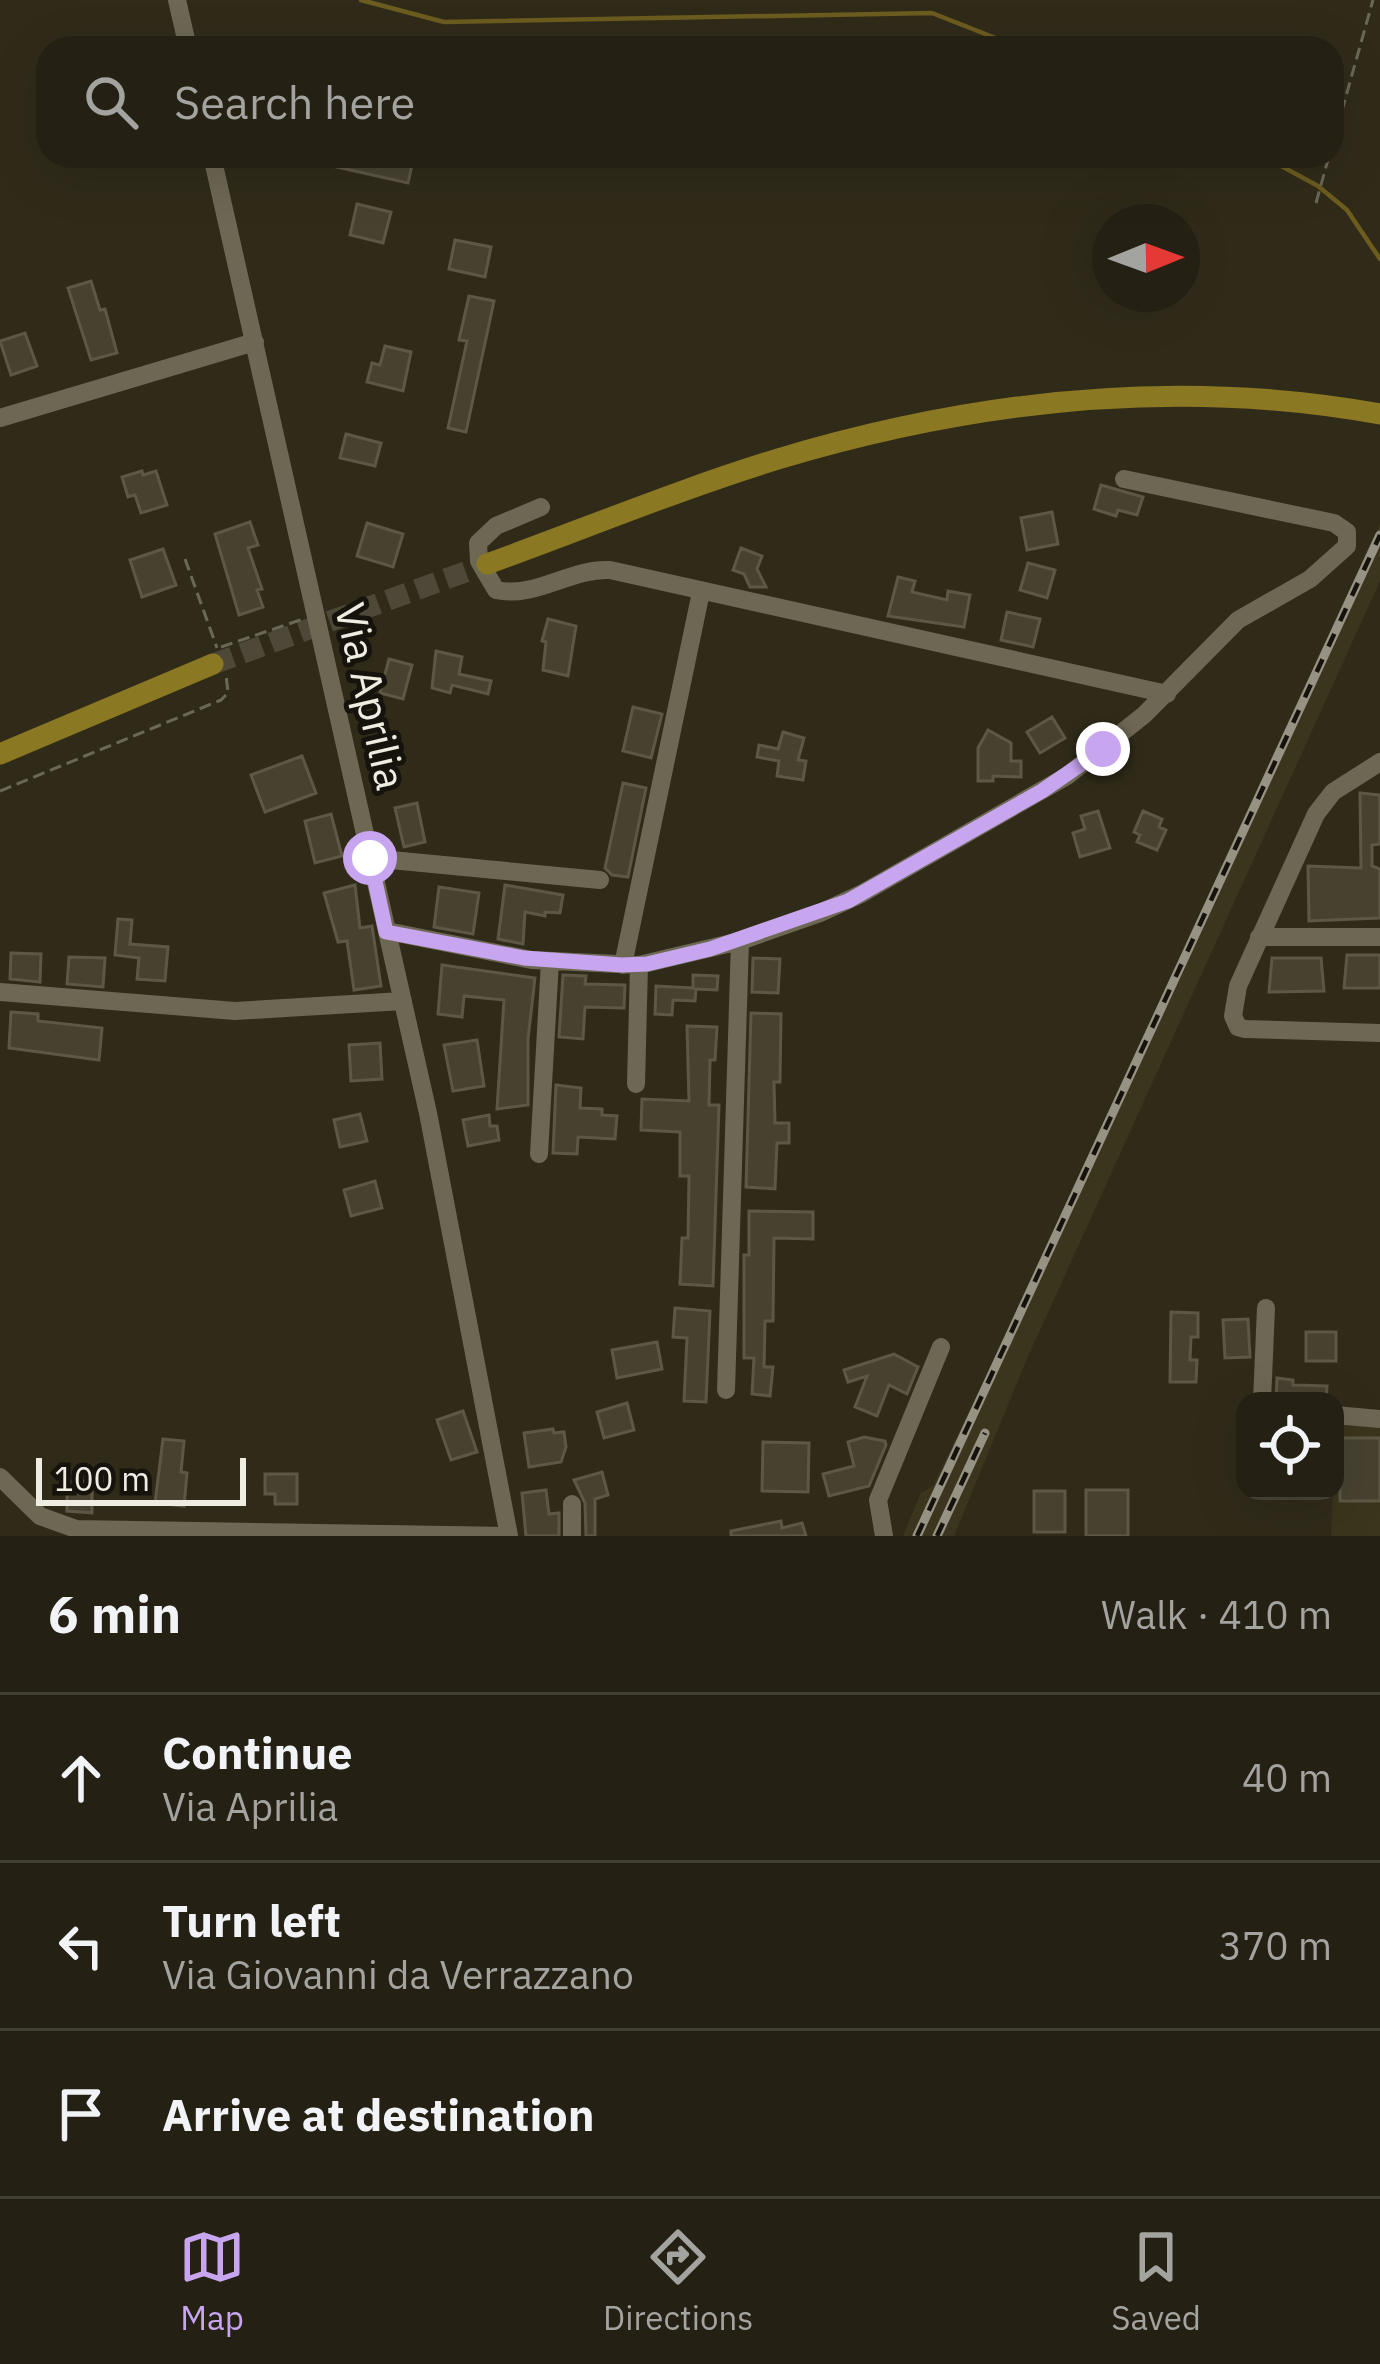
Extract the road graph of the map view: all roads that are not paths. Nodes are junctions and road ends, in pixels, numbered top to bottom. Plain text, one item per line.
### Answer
1 (177, 0) edge
2 (185, 36) edge
3 (215, 168) edge
4 (255, 342) junction
5 (1380, 414) edge
6 (0, 418) edge
7 (1124, 479) dead end
8 (541, 507) dead end
9 (487, 564) tunnel mouth
10 (701, 592) junction
11 (215, 656) tunnel mouth
12 (1167, 694) junction
13 (0, 754) edge
14 (1380, 762) edge
15 (370, 858) junction
16 (601, 880) dead end
17 (386, 932) junction
18 (1259, 937) junction
19 (1380, 937) edge
20 (740, 941) junction
21 (550, 961) junction
22 (631, 965) junction
23 (0, 992) edge
24 (403, 1001) junction
25 (1380, 1033) edge
26 (636, 1084) dead end
27 (538, 1154) dead end
28 (1266, 1308) dead end
29 (941, 1347) dead end
30 (726, 1390) dead end
31 (1262, 1392) edge
32 (1344, 1416) edge
33 (1380, 1419) edge
34 (0, 1477) edge
35 (572, 1504) dead end
36 (509, 1536) edge
37 (572, 1536) edge
38 (884, 1536) edge

1 - 2 street
3 - 4 street, Via Aprilia
4 - 6 street
4 - 15 street, Via Aprilia
5 - 9 main road
7 - 12 street
8 - 10 street
10 - 12 street
10 - 22 street
11 - 13 main road
12 - 20 street
14 - 18 street
15 - 16 street
15 - 17 street, Via Aprilia
17 - 21 street
17 - 24 street, Via Aprilia
18 - 19 street
18 - 25 street
20 - 22 street
20 - 30 street
21 - 22 street
21 - 27 street
22 - 26 street
23 - 24 street
24 - 36 street, Via Aprilia
28 - 31 street
29 - 38 street
32 - 33 street
34 - 36 street
35 - 37 street

